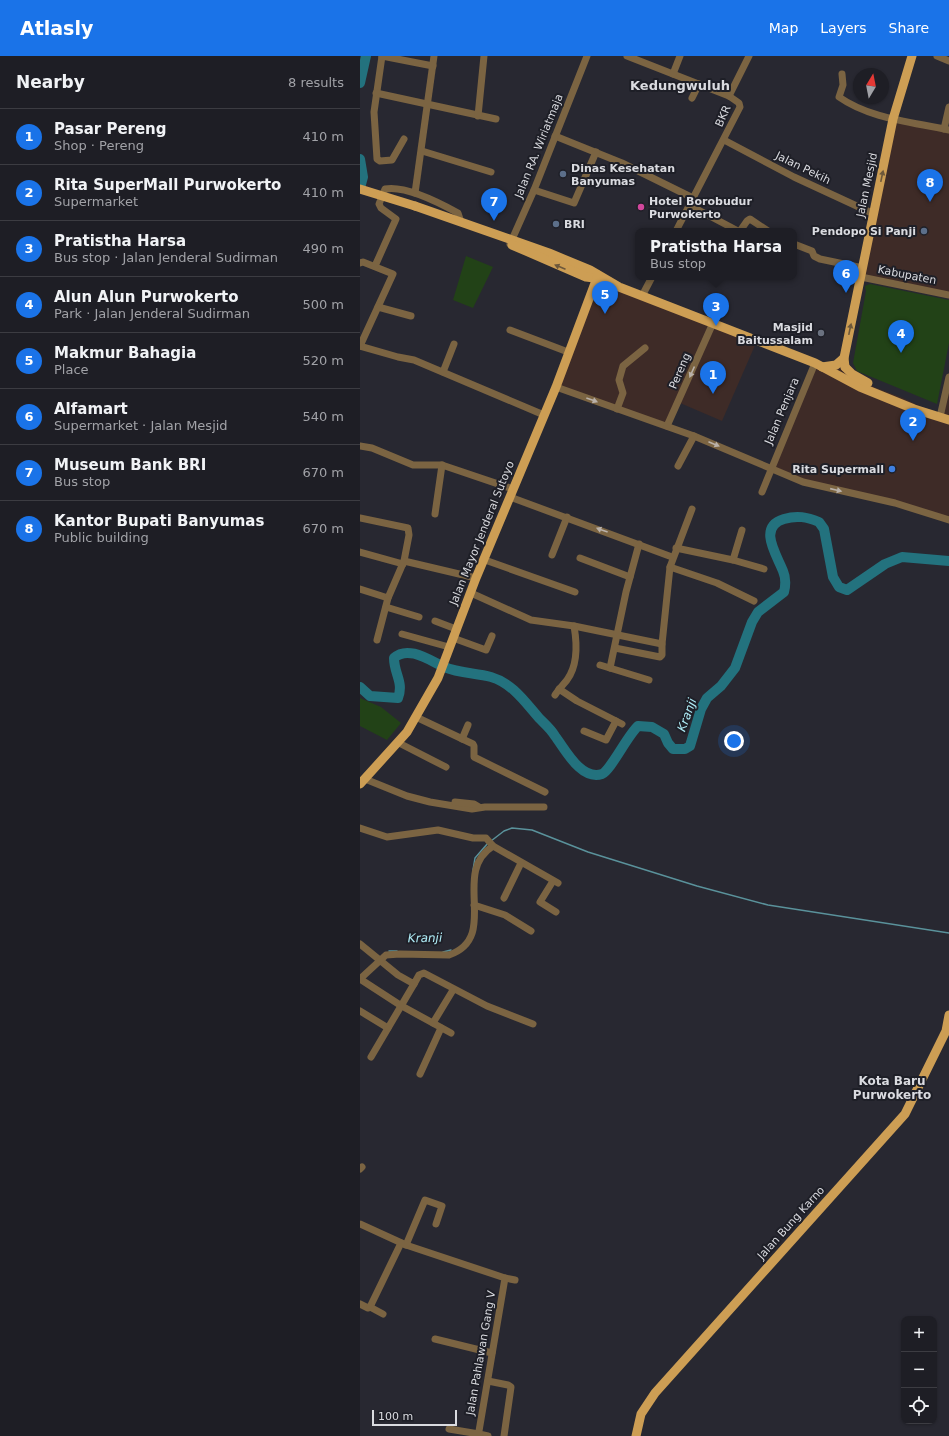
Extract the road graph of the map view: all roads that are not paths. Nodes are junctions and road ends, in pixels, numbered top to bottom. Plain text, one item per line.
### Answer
1 (382, 56) edge
2 (434, 56) edge
3 (484, 56) edge
4 (587, 56) edge
5 (626, 56) edge
6 (680, 56) edge
7 (749, 56) edge
8 (912, 56) edge
9 (937, 56) edge
10 (949, 61) edge
11 (433, 66) junction
12 (673, 74) junction
13 (842, 74) dead end
14 (699, 84) junction
15 (376, 93) junction
16 (729, 96) junction
17 (692, 98) dead end
18 (428, 105) junction
19 (949, 107) edge
20 (478, 116) junction
21 (496, 119) dead end
22 (893, 119) junction
23 (947, 130) edge
24 (555, 136) junction
25 (404, 139) dead end
26 (724, 140) junction
27 (422, 151) junction
28 (596, 152) junction
29 (491, 172) dead end
30 (360, 189) edge
31 (534, 190) junction
32 (415, 193) junction
33 (693, 198) junction
34 (689, 205) junction
35 (874, 214) junction
36 (461, 222) junction
37 (678, 228) edge
38 (733, 228) edge
39 (741, 228) edge
40 (763, 228) edge
41 (508, 241) junction
42 (797, 245) edge
43 (360, 263) edge
44 (375, 266) junction
45 (862, 273) junction
46 (600, 278) junction
47 (650, 280) edge
48 (949, 295) edge
49 (642, 296) junction
50 (378, 307) junction
51 (411, 316) dead end
52 (713, 324) junction
53 (510, 330) dead end
54 (454, 344) dead end
55 (360, 346) edge
56 (645, 348) dead end
57 (568, 352) junction
58 (844, 358) junction
59 (820, 365) junction
60 (845, 367) junction
61 (443, 372) junction
62 (949, 377) edge
63 (556, 386) junction
64 (617, 409) junction
65 (544, 415) junction
66 (941, 417) edge
67 (667, 426) junction
68 (694, 436) junction
69 (360, 446) edge
70 (442, 465) junction
71 (678, 466) dead end
72 (770, 468) junction
73 (762, 492) dead end
74 (512, 493) junction
75 (692, 509) dead end
76 (435, 514) dead end
77 (567, 517) junction
78 (360, 518) edge
79 (949, 520) edge
80 (742, 530) dead end
81 (639, 544) junction
82 (676, 548) junction
83 (360, 552) edge
84 (552, 555) dead end
85 (672, 557) junction
86 (580, 558) dead end
87 (485, 560) junction
88 (733, 560) junction
89 (404, 562) junction
90 (670, 567) junction
91 (764, 569) dead end
92 (630, 577) junction
93 (476, 578) junction
94 (360, 589) edge
95 (576, 592) dead end
96 (471, 593) junction
97 (388, 598) junction
98 (754, 601) dead end
99 (386, 607) junction
100 (418, 617) dead end
101 (435, 621) dead end
102 (574, 626) junction
103 (455, 633) junction
104 (402, 634) dead end
105 (618, 634) junction
106 (492, 636) dead end
107 (377, 640) dead end
108 (662, 644) junction
109 (449, 648) junction
110 (615, 648) junction
111 (600, 665) dead end
112 (610, 668) junction
113 (648, 680) dead end
114 (416, 717) junction
115 (468, 725) dead end
116 (584, 731) dead end
117 (462, 739) junction
118 (399, 743) junction
119 (446, 767) dead end
120 (363, 777) edge
121 (545, 792) dead end
122 (544, 807) dead end
123 (360, 828) edge
124 (491, 844) junction
125 (521, 863) junction
126 (504, 898) dead end
127 (474, 905) junction
128 (556, 912) dead end
129 (530, 930) dead end
130 (360, 944) edge
131 (380, 959) junction
132 (360, 979) edge
133 (414, 984) junction
134 (453, 990) junction
135 (400, 1005) junction
136 (360, 1011) edge
137 (949, 1015) edge
138 (433, 1023) junction
139 (533, 1024) dead end
140 (388, 1028) junction
141 (441, 1028) junction
142 (451, 1033) dead end
143 (371, 1057) dead end
144 (420, 1074) dead end
145 (360, 1224) edge
146 (436, 1224) dead end
147 (404, 1244) junction
148 (505, 1278) junction
149 (515, 1280) dead end
150 (360, 1304) edge
151 (370, 1307) junction
152 (383, 1314) dead end
153 (435, 1339) dead end
154 (492, 1353) junction
155 (488, 1381) junction
156 (449, 1429) dead end
157 (479, 1434) junction
158 (488, 1436) edge
159 (504, 1436) edge
160 (636, 1436) edge

1 - 11 street
1 - 15 street
2 - 11 street
3 - 20 street
4 - 24 street, Jalan RA. Wiriatmaja
5 - 12 street, BKR
6 - 12 street
7 - 16 street
8 - 22 main road, Jalan Mesjid
9 - 10 street
11 - 18 street
12 - 14 street, BKR
13 - 22 street
14 - 16 street, BKR
14 - 17 street
15 - 18 street
15 - 25 street
16 - 26 street, BKR
18 - 20 street
18 - 27 street
19 - 23 street
20 - 21 street
22 - 23 street
35 -> 22 main road, Jalan Mesjid
24 - 28 street
24 - 31 street, Jalan RA. Wiriatmaja
26 - 33 street
26 - 35 street, Jalan Pekih
27 - 29 street
27 - 32 street
28 - 31 street
28 - 33 street
30 - 36 main road, bridge
31 - 41 street, Jalan RA. Wiriatmaja
32 - 36 street
32 - 44 street
33 - 34 street
34 - 37 street
34 - 38 street
35 - 45 main road, Jalan Mesjid
36 - 41 main road
39 - 40 street
41 - 46 main road
42 - 45 street, Kabupaten
43 - 44 street
44 - 50 street
45 - 48 street, Kabupaten
58 -> 45 main road, Jalan Mesjid
46 - 49 main road
46 - 57 main road, Jalan Mayor Jenderal Sutoyo
47 - 49 street
49 - 52 main road
50 - 51 street
50 - 55 street
52 - 59 main road
52 -> 67 street, Pereng
53 - 57 street
54 - 61 street
55 - 61 street
56 - 64 street
57 - 63 main road, Jalan Mayor Jenderal Sutoyo
58 - 59 main road
58 - 60 main road, Jalan Mesjid
59 - 60 main road
59 - 66 main road
59 - 72 street, Jalan Penjara
60 - 66 main road
61 - 65 street
62 - 66 street
63 -> 64 street
63 - 65 main road, Jalan Mayor Jenderal Sutoyo
64 - 67 street
65 - 74 main road, Jalan Mayor Jenderal Sutoyo
67 - 68 street
68 - 71 street
68 -> 72 street
69 - 70 street
70 - 74 street
70 - 76 street
72 - 73 street, Jalan Penjara
72 -> 79 street
74 - 77 street
74 - 87 main road, Jalan Mayor Jenderal Sutoyo
75 - 82 street
81 -> 77 street
77 - 84 street
78 - 89 street
80 - 88 street
81 - 85 street
81 - 92 street
82 - 85 street
82 - 88 street
83 - 89 street
85 - 90 street
86 - 92 street
87 - 93 main road, Jalan Mayor Jenderal Sutoyo
87 - 95 street
88 - 91 street
89 - 93 street
89 - 97 street
90 - 98 street
90 - 108 street
92 - 105 street
93 - 96 main road, Jalan Mayor Jenderal Sutoyo
94 - 97 street
96 - 102 street
96 - 103 main road, Jalan Mayor Jenderal Sutoyo
97 - 99 street
99 - 100 street
99 - 107 street
101 - 103 street
102 - 105 street
102 - 116 street
103 - 106 street
103 - 109 main road, Jalan Mayor Jenderal Sutoyo
104 - 109 street
105 - 108 street
105 - 110 street
108 - 110 street
109 - 114 main road, Jalan Mayor Jenderal Sutoyo
110 - 112 street
111 - 112 street
112 - 113 street
114 - 117 street
114 - 118 main road, Jalan Mayor Jenderal Sutoyo
115 - 117 street
117 - 121 street
118 - 119 street
118 - 120 main road, Jalan Mayor Jenderal Sutoyo
120 - 122 street
123 - 124 street
124 - 125 street
124 - 127 street
125 - 126 street
125 - 128 street
127 - 129 street
127 - 131 street
130 - 131 street
131 - 132 street
131 - 133 street
132 - 135 street
133 - 134 street
133 - 135 street
134 - 138 street
134 - 139 street
135 - 138 street
135 - 140 street
136 - 140 street
137 - 160 main road, Jalan Bung Karno
138 - 141 street
140 - 143 street
141 - 142 street
141 - 144 street
145 - 147 street, Jalan Pahlawan Gang V
146 - 147 street
147 - 148 street, Jalan Pahlawan Gang V
147 - 151 street
148 - 149 street
148 - 154 street, Jalan Pahlawan Gang V
150 - 151 street
151 - 152 street
153 - 154 street
154 - 155 street, Jalan Pahlawan Gang V
155 - 157 street, Jalan Pahlawan Gang V
155 - 159 street
156 - 157 street
157 - 158 street

